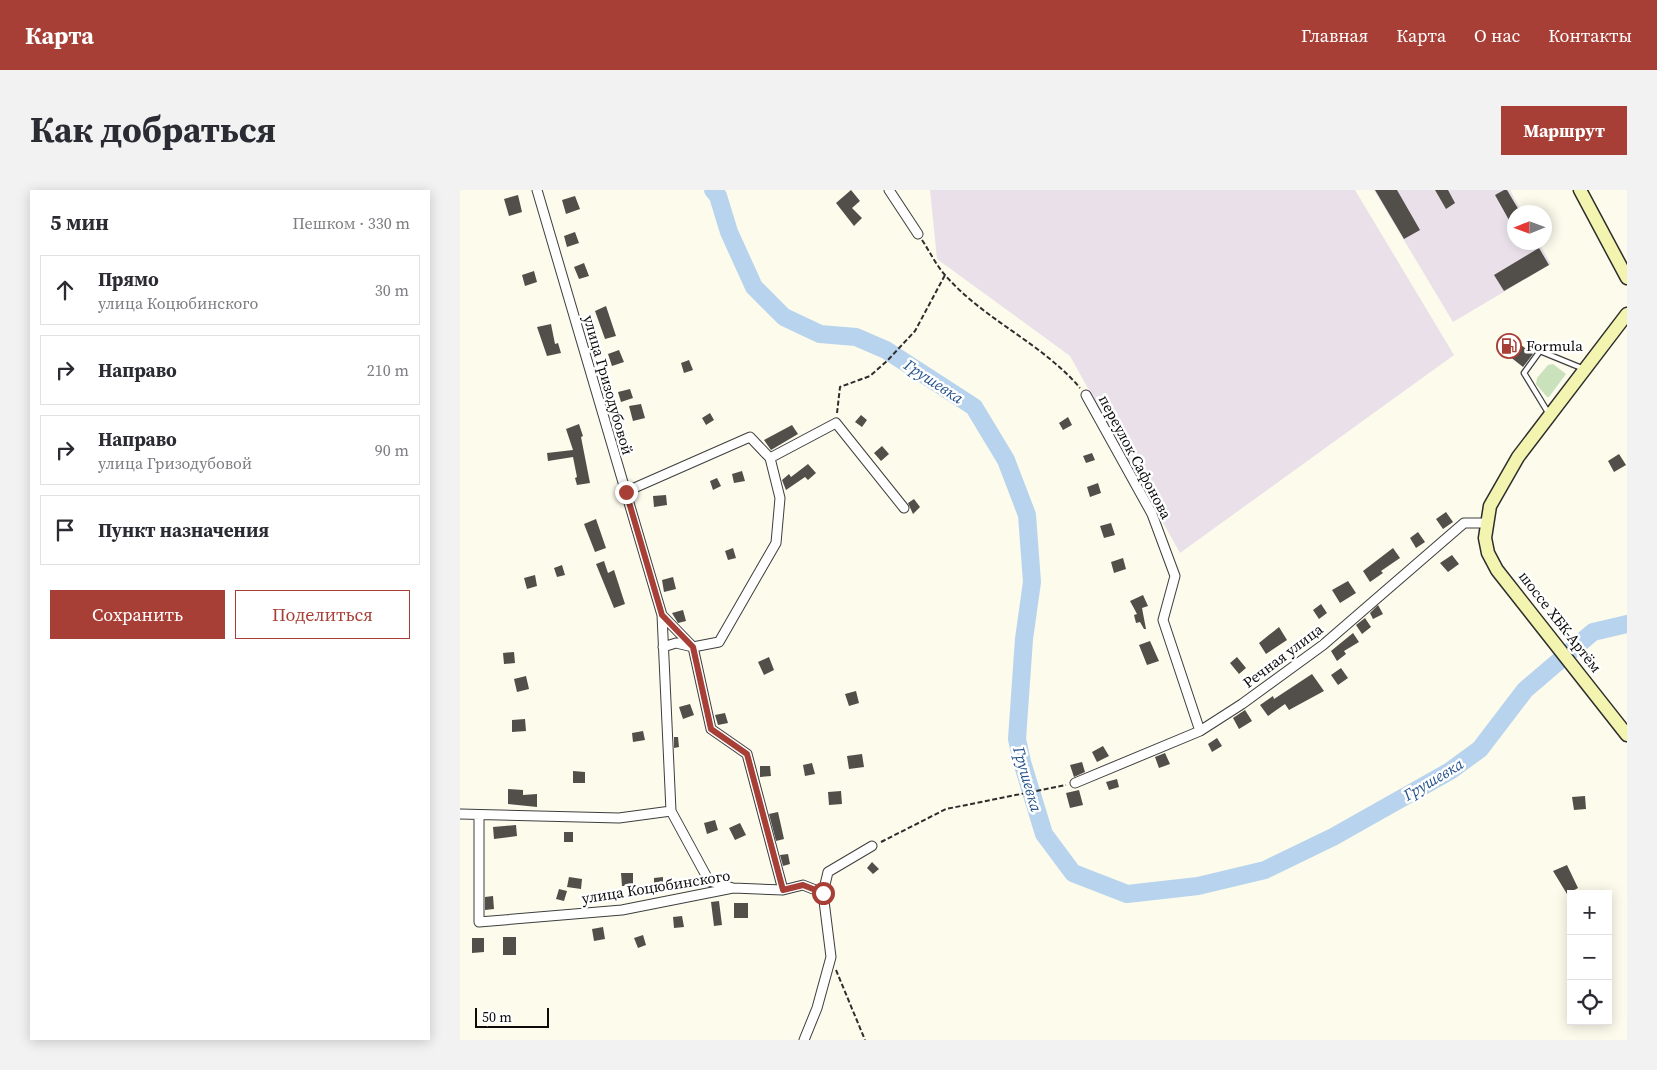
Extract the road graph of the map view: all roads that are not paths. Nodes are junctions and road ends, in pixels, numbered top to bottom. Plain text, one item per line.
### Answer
1 (537, 190) edge
2 (889, 190) edge
3 (1580, 190) edge
4 (918, 234) road end
5 (1627, 278) edge
6 (1627, 314) edge
7 (1585, 369) junction
8 (1086, 395) road end
9 (1550, 415) junction
10 (770, 458) junction
11 (626, 492) junction
12 (904, 508) dead end
13 (1486, 523) junction
14 (662, 615) junction
15 (663, 647) junction
16 (693, 647) junction
17 (1200, 731) junction
18 (1627, 735) edge
19 (1075, 783) road end
20 (670, 811) junction
21 (460, 814) edge
22 (479, 816) junction
23 (872, 846) road end
24 (733, 888) junction
25 (783, 890) junction
26 (823, 893) junction
27 (804, 1040) edge

1 - 11 street, улица Гризодубовой
2 - 4 street
3 - 5 main road
6 - 7 main road
7 - 9 main road
7 - 9 lane
8 - 17 street, переулок Сафонова
9 - 13 main road
10 - 11 street
10 - 12 street
10 - 16 street
11 - 14 street, улица Гризодубовой
13 - 17 street, Речная улица
13 - 18 main road, шоссе ХБК-Артём
14 - 15 street, улица Гризодубовой
14 - 16 street
15 - 16 street
15 - 20 street, улица Гризодубовой
16 - 25 street
17 - 19 street, Речная улица
20 - 22 street
20 - 24 street, улица Гризодубовой
21 - 22 street
22 - 24 street, улица Коцюбинского
23 - 26 street
24 - 25 street, улица Коцюбинского
25 - 26 street, улица Коцюбинского
26 - 27 street

